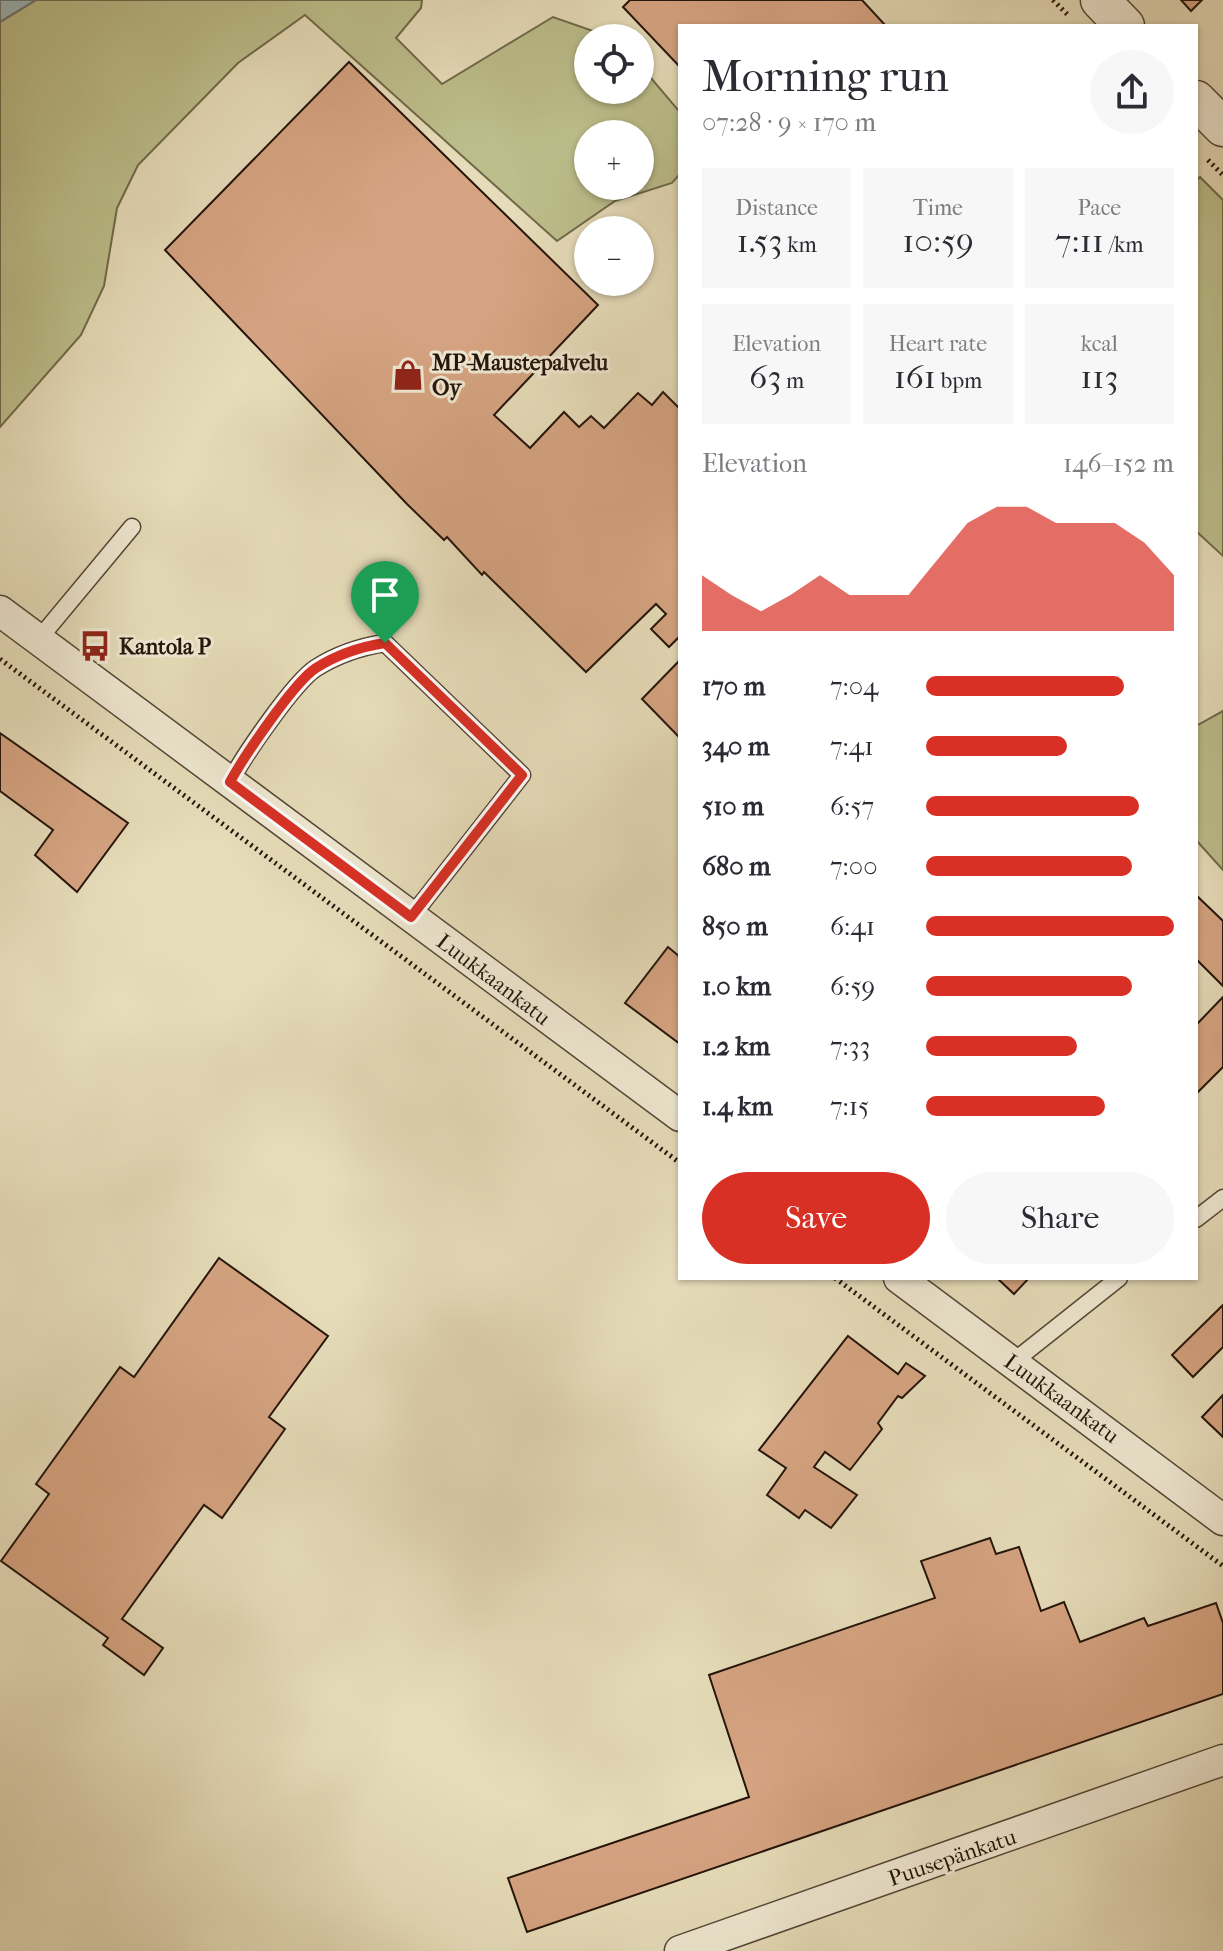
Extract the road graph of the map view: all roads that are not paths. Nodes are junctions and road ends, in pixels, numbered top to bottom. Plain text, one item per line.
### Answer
1 (1100, 0) edge
2 (1123, 24) edge
3 (1198, 102) edge
4 (1223, 127) edge
5 (132, 527) dead end
6 (0, 611) edge
7 (38, 640) junction
8 (230, 782) junction
9 (411, 917) junction
10 (678, 1115) edge
11 (1223, 1198) edge
12 (1198, 1217) edge
13 (902, 1280) edge
14 (1116, 1280) edge
15 (1013, 1362) junction
16 (1223, 1520) edge
17 (1223, 1760) edge
18 (680, 1951) edge

1 - 2 street
3 - 4 street
5 - 7 lane
6 - 7 street, Luukkaankatu
7 - 8 street, Luukkaankatu
8 - 9 street, Luukkaankatu
8 - 9 lane
9 - 10 street, Luukkaankatu
11 - 12 lane
13 - 15 street, Luukkaankatu
14 - 15 lane
15 - 16 street, Luukkaankatu
17 - 18 street, Puusepänkatu

